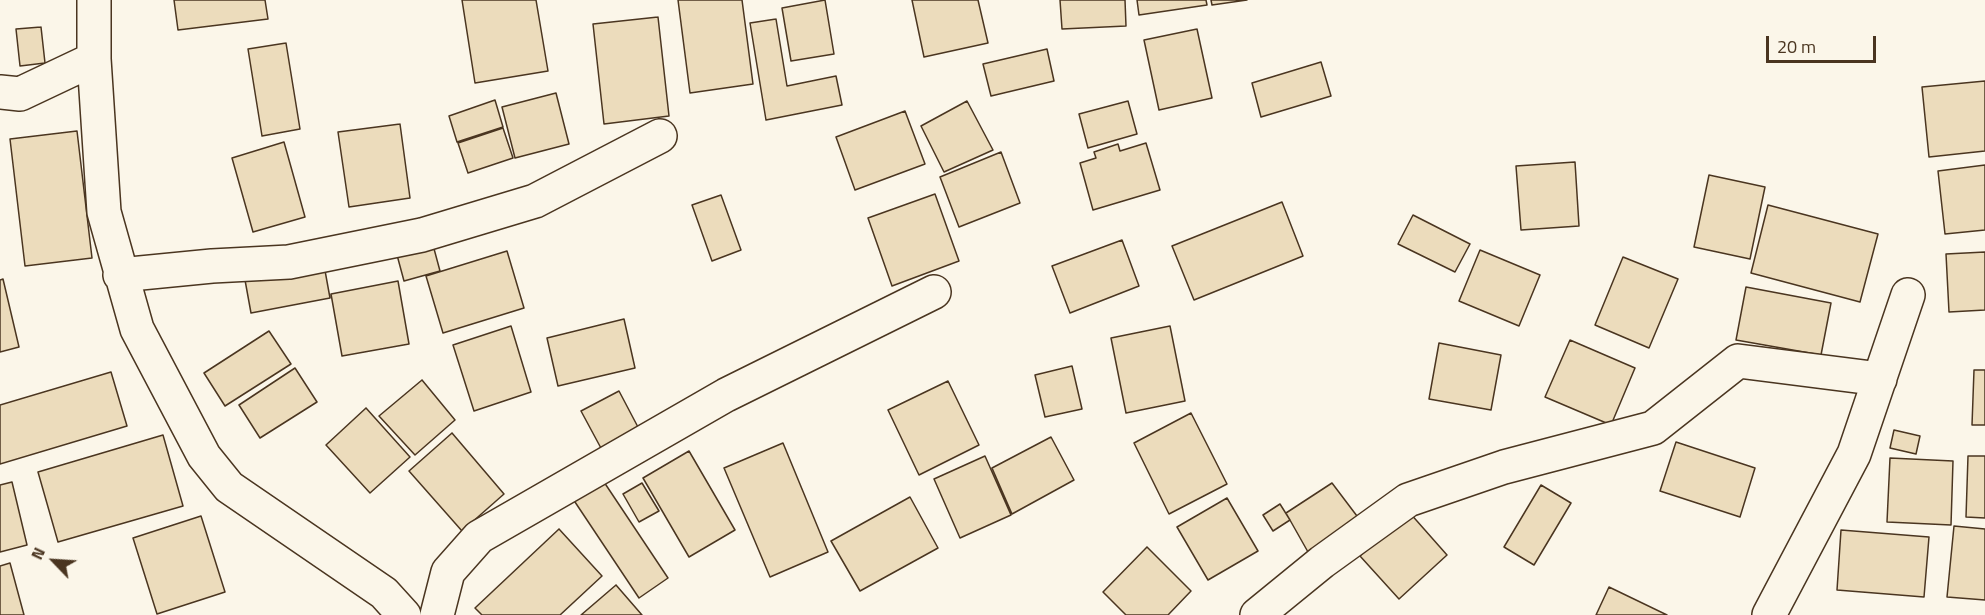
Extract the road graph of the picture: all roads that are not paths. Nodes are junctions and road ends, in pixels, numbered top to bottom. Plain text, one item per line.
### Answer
1 (94, 0) edge
2 (94, 59) junction
3 (0, 92) edge
4 (660, 136) dead end
5 (120, 275) junction
6 (934, 292) dead end
7 (1908, 296) dead end
8 (1880, 379) junction
9 (404, 615) edge
10 (436, 615) edge
11 (1257, 615) edge
12 (1769, 615) edge

1 - 2 street
2 - 3 street
2 - 5 street
4 - 5 street
5 - 9 street
6 - 10 street
7 - 8 street
8 - 11 street
8 - 12 street

